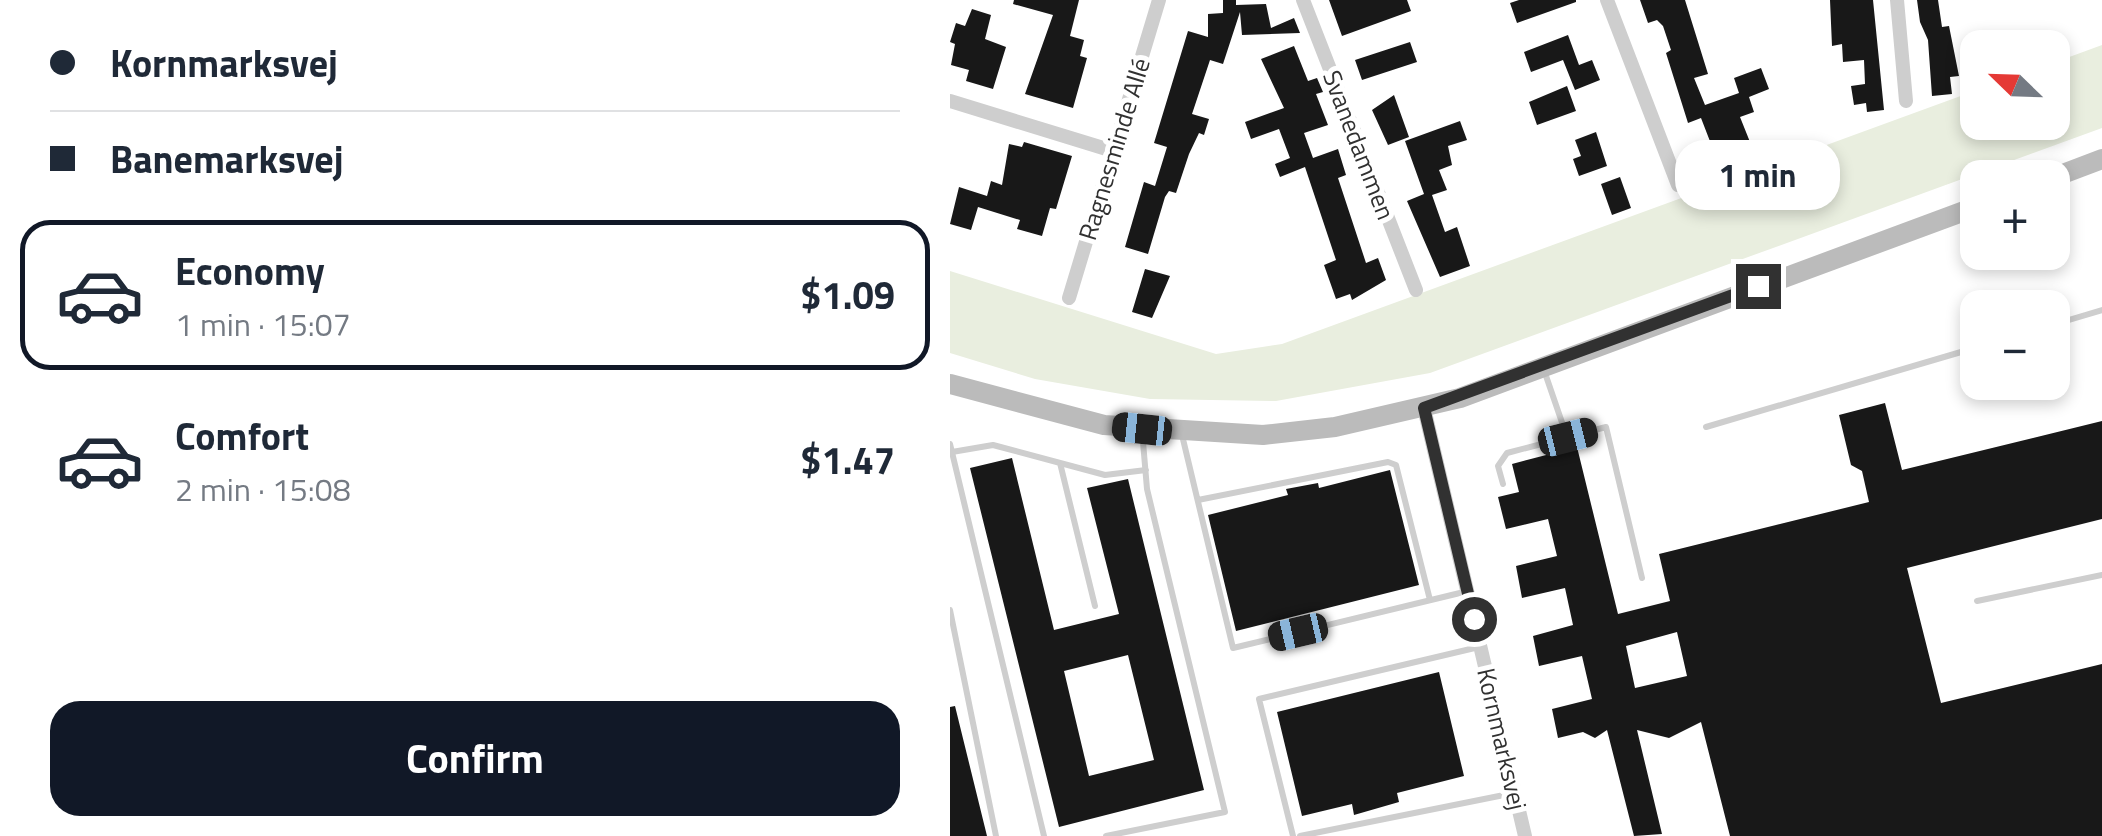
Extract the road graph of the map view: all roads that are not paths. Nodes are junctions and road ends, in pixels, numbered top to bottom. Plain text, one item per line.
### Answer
1 (1159, 0) edge
2 (1303, 0) edge
3 (1607, 0) edge
4 (1897, 0) edge
5 (1906, 101) dead end
6 (950, 102) edge
7 (1114, 151) junction
8 (2102, 159) edge
9 (2070, 171) edge
10 (1678, 184) dead end
11 (1960, 213) edge
12 (1416, 290) dead end
13 (1069, 298) dead end
14 (2102, 310) edge
15 (2070, 320) edge
16 (1960, 352) edge
17 (1543, 367) junction
18 (950, 384) edge
19 (1424, 408) junction
20 (1706, 427) dead end
21 (1142, 429) junction
22 (1182, 434) junction
23 (1568, 437) junction
24 (951, 448) edge
25 (1060, 463) junction
26 (1146, 470) junction
27 (1503, 484) dead end
28 (1198, 500) junction
29 (2102, 576) edge
30 (1642, 578) dead end
31 (1467, 591) junction
32 (1430, 600) junction
33 (1977, 601) dead end
34 (1095, 606) dead end
35 (950, 610) edge
36 (1480, 646) junction
37 (1514, 793) junction
38 (996, 836) edge
39 (1044, 836) edge
40 (1106, 836) edge
41 (1297, 836) edge
42 (1525, 836) edge

1 - 7 street, Ragnesminde Allé
2 - 12 street, Svanedammen
3 - 10 street
4 - 5 street
6 - 7 street
7 - 13 street, Ragnesminde Allé
8 - 9 street
11 - 17 street
14 - 15 lane
16 - 20 lane
17 - 19 street
17 - 23 lane
18 - 21 street
19 - 22 street
19 - 31 street, Kornmarksvej
21 - 22 street
21 - 26 lane
22 - 28 lane
23 - 27 lane
23 - 30 lane
24 - 25 lane
24 - 39 lane
25 - 26 lane
25 - 34 lane
26 - 40 lane
28 - 32 lane
28 - 32 lane
29 - 33 lane
31 - 32 lane
31 - 36 street, Kornmarksvej
35 - 38 lane
36 - 37 street, Kornmarksvej
36 - 41 lane
37 - 41 lane
37 - 42 street, Kornmarksvej

